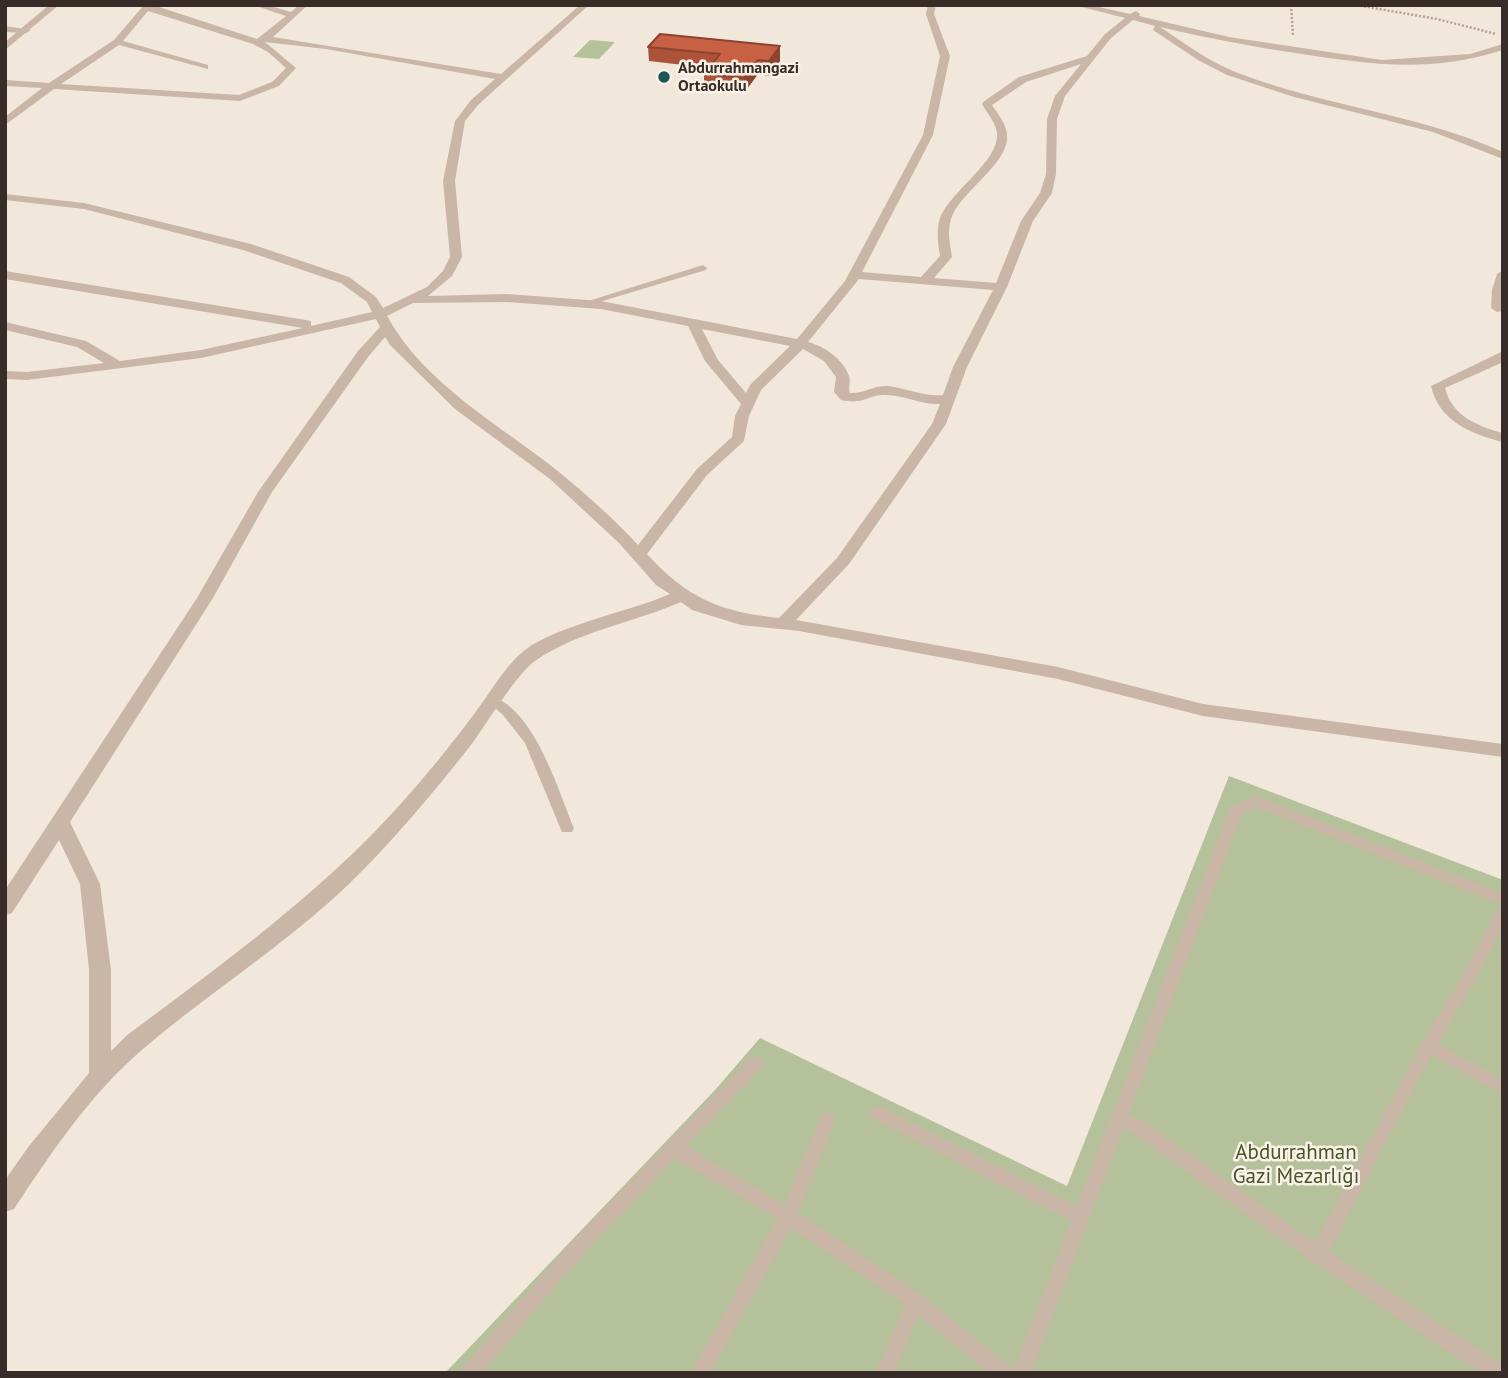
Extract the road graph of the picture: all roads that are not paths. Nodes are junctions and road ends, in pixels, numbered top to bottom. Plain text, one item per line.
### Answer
1 (55, 5) edge
2 (257, 5) edge
3 (304, 5) edge
4 (585, 5) edge
5 (932, 5) edge
6 (1078, 5) edge
7 (148, 6) edge
8 (291, 15) junction
9 (1136, 15) edge
10 (5, 29) edge
11 (26, 30) junction
12 (261, 40) junction
13 (117, 42) junction
14 (5, 47) edge
15 (1503, 47) edge
16 (1093, 57) junction
17 (205, 67) dead end
18 (503, 77) junction
19 (5, 83) edge
20 (54, 84) junction
21 (5, 122) edge
22 (1503, 156) edge
23 (5, 197) edge
24 (703, 268) dead end
25 (1503, 274) edge
26 (5, 275) edge
27 (855, 275) junction
28 (926, 278) junction
29 (1001, 287) junction
30 (412, 300) junction
31 (586, 303) junction
32 (1503, 307) edge
33 (382, 321) junction
34 (692, 321) junction
35 (5, 326) edge
36 (322, 326) junction
37 (800, 344) junction
38 (1503, 355) edge
39 (118, 366) junction
40 (5, 375) edge
41 (948, 398) junction
42 (748, 404) junction
43 (1503, 438) edge
44 (638, 555) junction
45 (682, 595) junction
46 (783, 624) junction
47 (493, 701) junction
48 (1503, 751) edge
49 (60, 822) junction
50 (567, 828) dead end
51 (1503, 900) edge
52 (5, 906) edge
53 (1503, 912) edge
54 (1428, 1046) junction
55 (755, 1064) dead end
56 (100, 1077) junction
57 (1503, 1087) edge
58 (877, 1113) dead end
59 (828, 1119) dead end
60 (1117, 1121) junction
61 (674, 1148) junction
62 (5, 1201) edge
63 (788, 1216) junction
64 (1081, 1217) junction
65 (1318, 1255) junction
66 (915, 1301) junction
67 (469, 1373) edge
68 (700, 1373) edge
69 (885, 1373) edge
70 (1004, 1373) edge
71 (1021, 1373) edge
72 (1498, 1373) edge

1 - 11 street
2 - 8 street
3 - 8 street
4 - 18 street
5 - 27 street
6 - 9 street
7 - 12 street
7 - 13 street
8 - 12 street
9 - 15 street
9 - 16 street
9 - 22 street
10 - 11 street
11 - 14 street
12 - 18 street
12 - 20 street
13 - 17 street
13 - 20 street
16 - 28 street
16 - 29 street
18 - 30 street
19 - 20 street
20 - 21 street
23 - 33 street
24 - 31 lane
25 - 32 street
26 - 36 street
27 - 28 street
27 - 37 street
28 - 29 street
29 - 41 street
30 - 31 street
30 - 33 street
31 - 34 street
33 - 36 street
33 - 44 street
33 - 49 street
34 - 37 street
34 - 42 street
35 - 39 street
36 - 39 street
37 - 41 street
37 - 42 street
38 - 43 street
39 - 40 street
41 - 46 street
42 - 44 street
44 - 45 street
45 - 46 street
45 - 47 street
46 - 48 street
47 - 50 lane
47 - 56 street
49 - 52 street
49 - 56 street
51 - 60 lane
53 - 54 lane
54 - 57 lane
54 - 65 lane
55 - 61 lane
56 - 62 street
58 - 64 lane
59 - 63 lane
60 - 64 lane
60 - 65 lane
61 - 63 lane
61 - 67 lane
63 - 66 lane
63 - 68 lane
64 - 71 lane
65 - 72 lane
66 - 69 lane
66 - 70 lane

